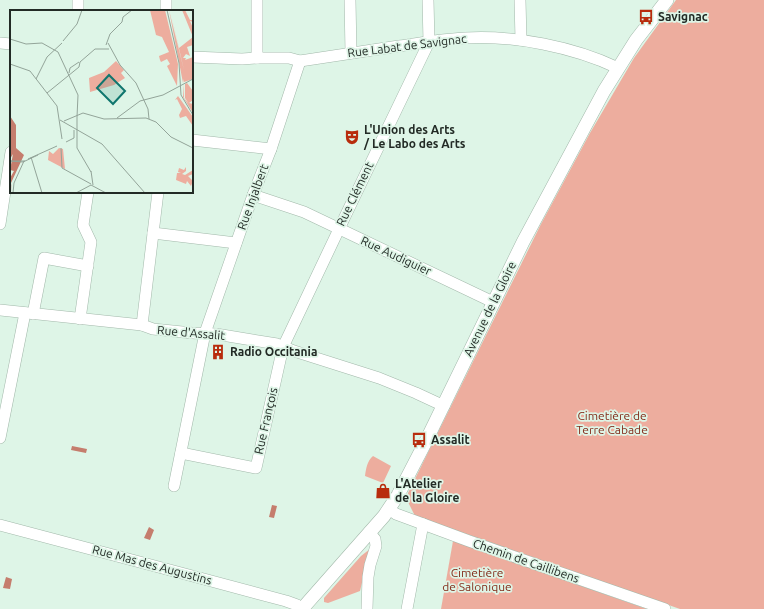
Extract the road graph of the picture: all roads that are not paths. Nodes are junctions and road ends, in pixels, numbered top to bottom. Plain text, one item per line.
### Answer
1 (257, 0) edge
2 (350, 0) edge
3 (428, 0) edge
4 (520, 0) edge
5 (667, 0) edge
6 (521, 40) junction
7 (429, 42) junction
8 (0, 43) edge
9 (10, 44) edge
10 (351, 53) junction
11 (193, 57) edge
12 (257, 58) junction
13 (300, 61) junction
14 (618, 68) junction
15 (193, 140) edge
16 (270, 149) junction
17 (10, 159) edge
18 (88, 193) edge
19 (158, 193) edge
20 (253, 195) junction
21 (0, 224) edge
22 (339, 229) junction
23 (153, 233) junction
24 (236, 243) junction
25 (88, 266) junction
26 (494, 302) junction
27 (0, 310) edge
28 (29, 314) junction
29 (80, 319) junction
30 (142, 325) junction
31 (205, 333) junction
32 (283, 347) junction
33 (444, 406) junction
34 (0, 438) edge
35 (181, 453) junction
36 (174, 486) dead end
37 (389, 509) junction
38 (423, 524) junction
39 (0, 525) edge
40 (369, 532) junction
41 (302, 609) edge
42 (367, 609) edge
43 (407, 609) edge
44 (665, 609) edge

1 - 12 street
2 - 10 street
3 - 7 street
4 - 6 street
5 - 14 street, Avenue de la Gloire
6 - 7 street, Rue Labat de Savignac
6 - 14 street, Rue Labat de Savignac
7 - 10 street, Rue Labat de Savignac
7 - 22 street, Rue Clément
8 - 9 street
10 - 13 street, Rue Labat de Savignac
11 - 12 street, Rue Labat de Savignac
12 - 13 street, Rue Labat de Savignac
13 - 16 street, Rue Injalbert
14 - 26 street, Avenue de la Gloire
15 - 16 street
16 - 20 street, Rue Injalbert
17 - 21 street
18 - 25 street
19 - 23 street
20 - 22 street, Rue Audiguier
20 - 24 street, Rue Injalbert
22 - 26 street, Rue Audiguier
22 - 32 street, Rue Clément
23 - 24 street
23 - 30 street
24 - 31 street, Rue Injalbert
25 - 28 street
25 - 29 street
26 - 33 street, Avenue de la Gloire
27 - 28 street, Rue d'Assalit
28 - 29 street, Rue d'Assalit
28 - 34 street
29 - 30 street, Rue d'Assalit
30 - 31 street, Rue d'Assalit
31 - 32 street, Rue d'Assalit
31 - 35 street, Rue Injalbert
32 - 33 street, Rue d'Assalit
32 - 35 street, Rue François
33 - 37 street, Avenue de la Gloire
35 - 36 street, Rue Injalbert
37 - 38 street, Chemin de Caillibens
37 - 40 street, Avenue de la Gloire
38 - 43 street
38 - 44 street, Chemin de Caillibens
39 - 41 street, Rue Mas des Augustins
40 - 41 street, Avenue de la Gloire
40 - 42 street

